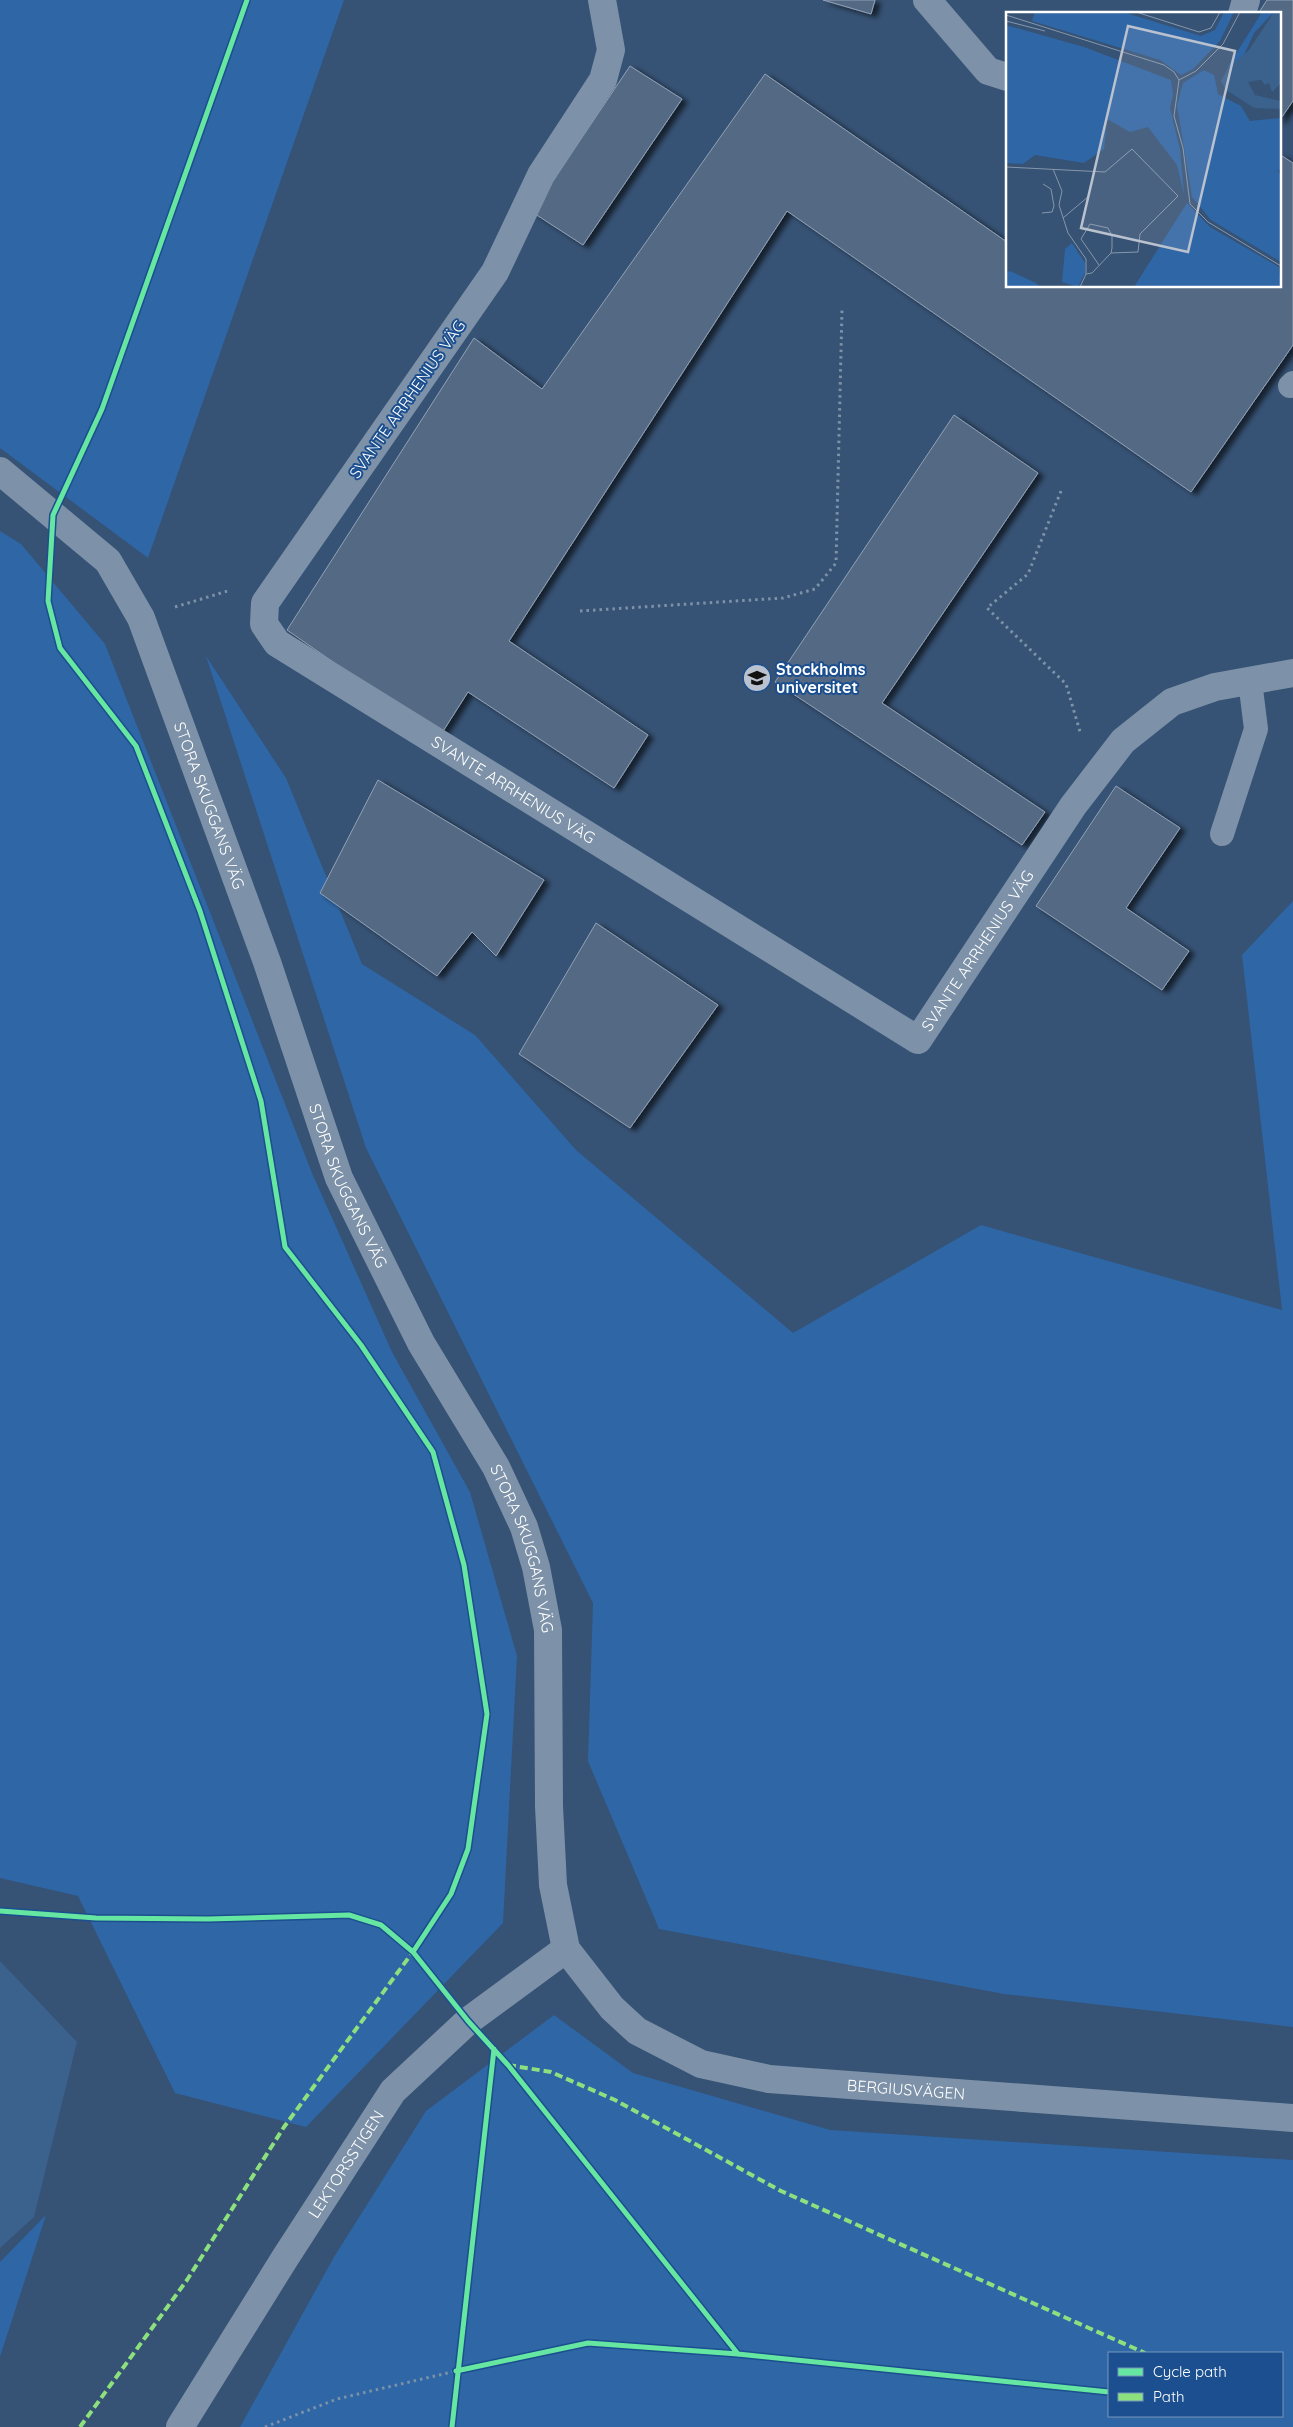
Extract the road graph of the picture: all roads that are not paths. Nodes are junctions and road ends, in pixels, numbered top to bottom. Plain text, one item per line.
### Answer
1 (602, 0) edge
2 (927, 0) edge
3 (1006, 77) edge
4 (0, 471) edge
5 (1293, 673) edge
6 (1250, 681) junction
7 (1222, 834) dead end
8 (566, 1949) junction
9 (1293, 2118) edge
10 (180, 2427) edge

1 - 6 street, SVANTE ARRHENIUS VÄG
2 - 3 street
4 - 8 street, STORA SKUGGANS VÄG
5 - 6 street, SVANTE ARRHENIUS VÄG
6 - 7 lane
8 - 9 street, BERGIUSVÄGEN
8 - 10 street, LEKTORSSTIGEN

